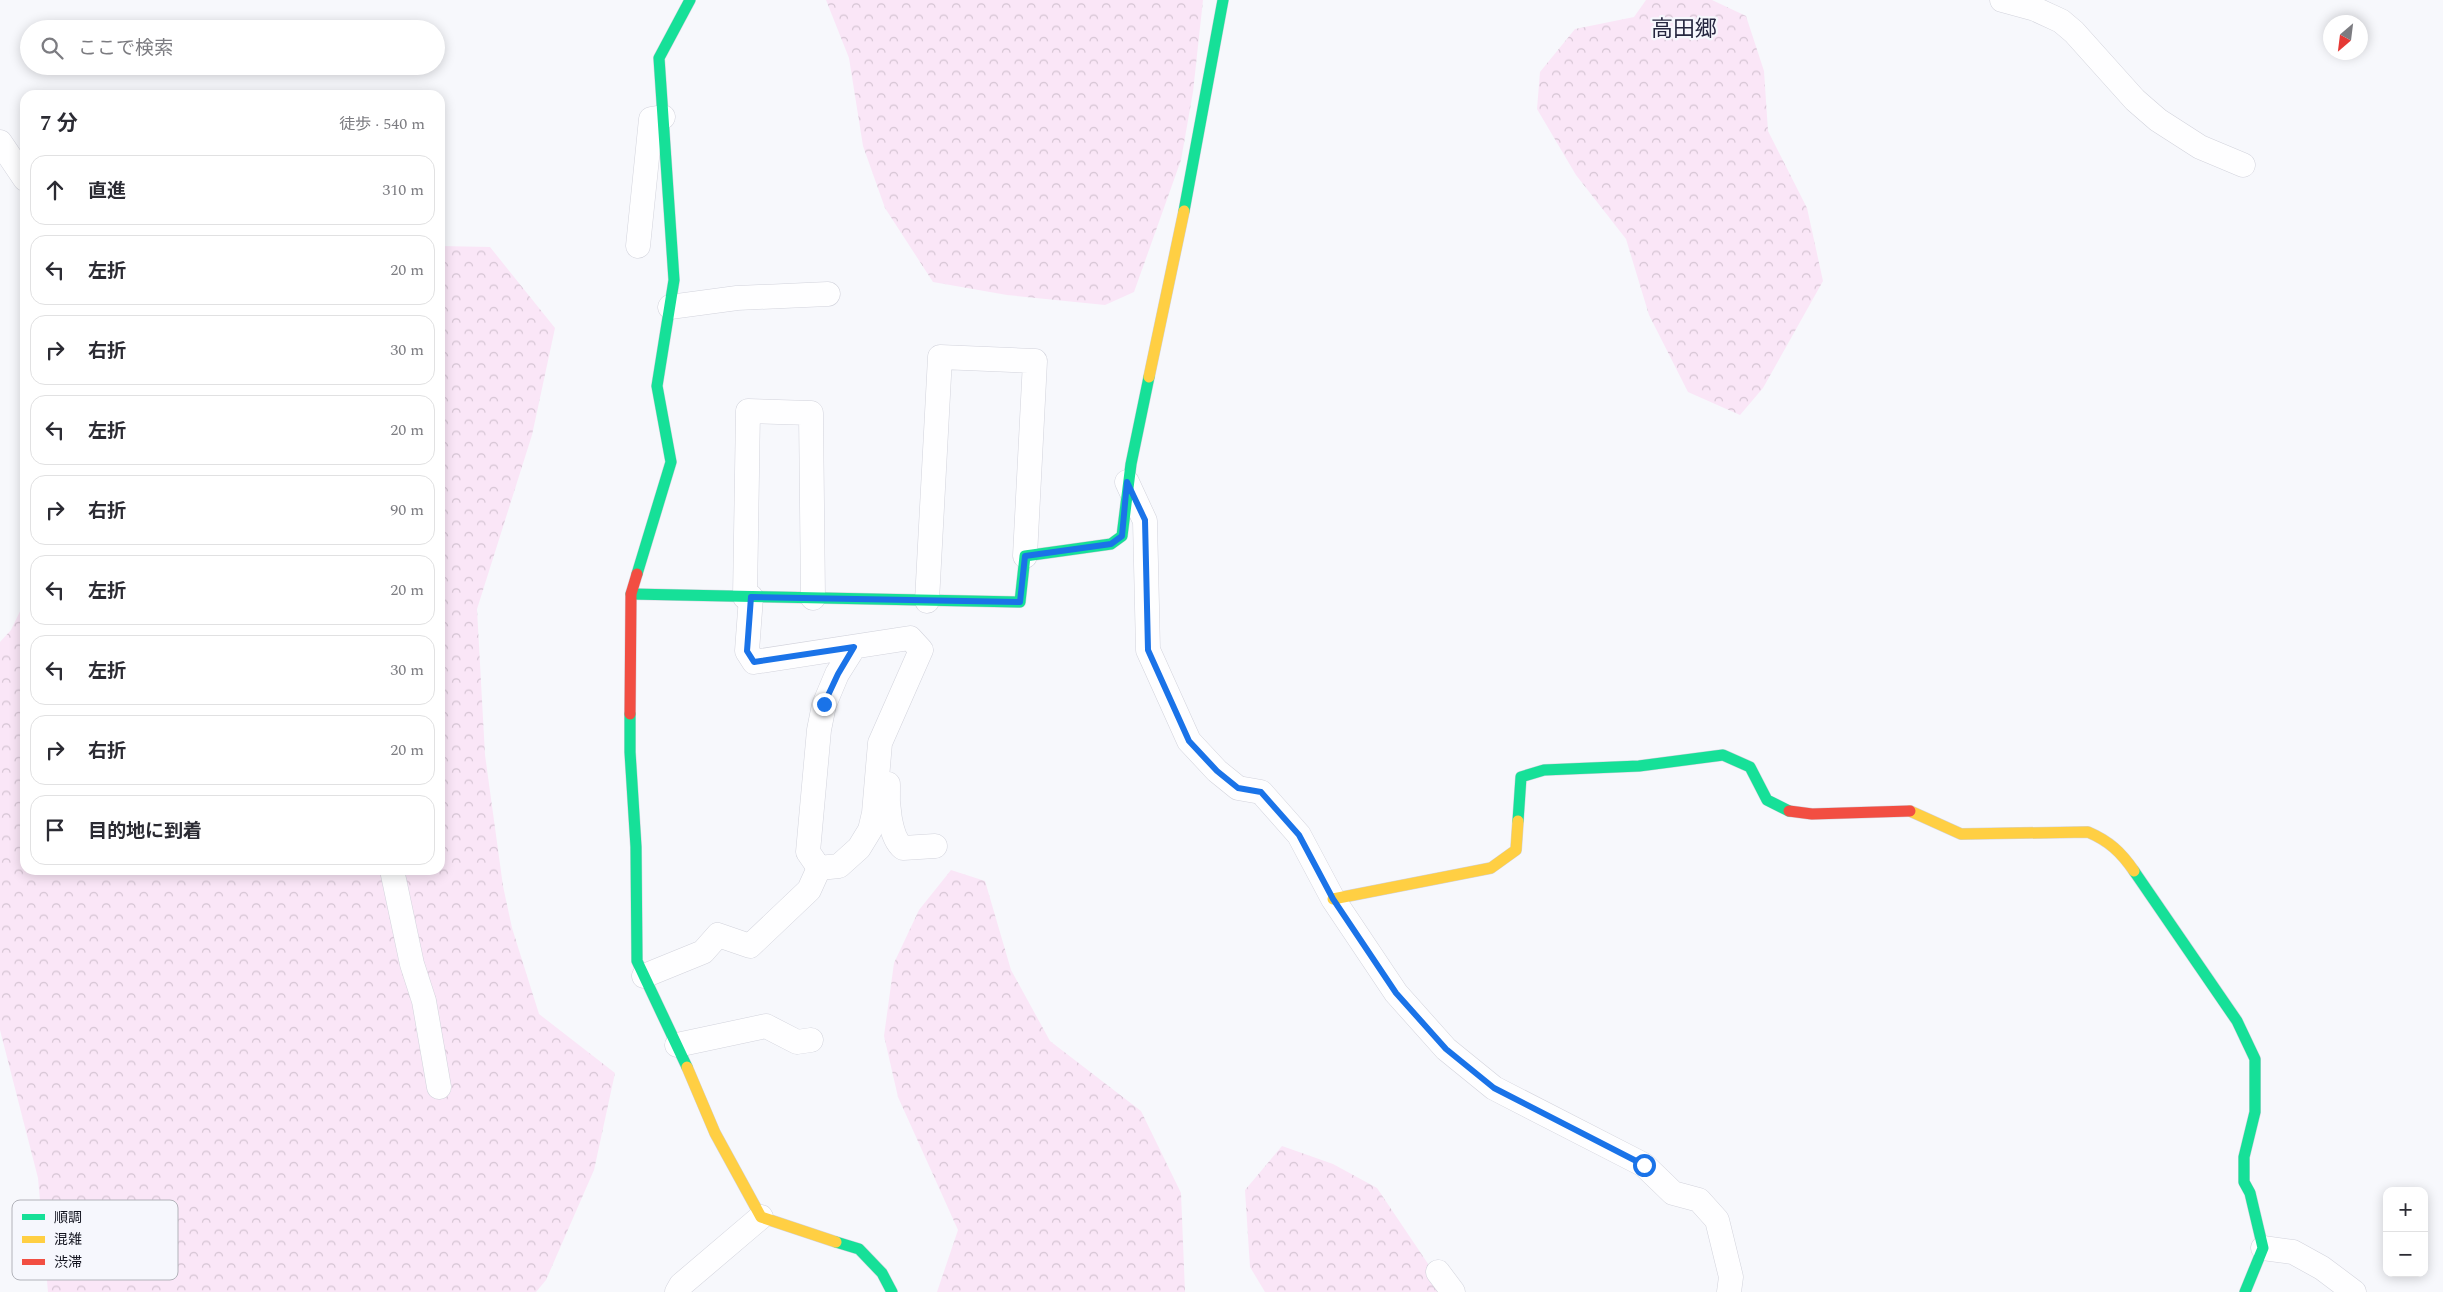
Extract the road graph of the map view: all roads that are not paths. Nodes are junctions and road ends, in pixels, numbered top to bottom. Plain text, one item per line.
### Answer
1 (690, 0) edge
2 (1223, 0) edge
3 (2002, 0) edge
4 (663, 118) junction
5 (0, 142) edge
6 (2243, 165) dead end
7 (12, 171) edge
8 (638, 246) dead end
9 (828, 294) dead end
10 (670, 307) junction
11 (1127, 482) junction
12 (1025, 556) junction
13 (631, 594) junction
14 (748, 597) junction
15 (813, 598) junction
16 (927, 600) junction
17 (854, 647) junction
18 (884, 734) junction
19 (935, 846) dead end
20 (819, 868) junction
21 (393, 875) edge
22 (1333, 899) junction
23 (644, 976) junction
24 (811, 1040) dead end
25 (677, 1045) junction
26 (439, 1087) dead end
27 (761, 1217) junction
28 (2263, 1248) junction
29 (1438, 1272) dead end
30 (677, 1292) edge
31 (892, 1292) edge
32 (1452, 1292) edge
33 (1729, 1292) edge
34 (2245, 1292) edge
35 (2354, 1292) edge

1 - 4 street
2 - 11 street
3 - 6 street
4 - 8 street
4 - 10 street
5 - 7 street
9 - 10 street
10 - 13 street
11 - 12 street
11 - 22 street
12 - 16 street
12 - 16 street
13 - 14 street
13 - 23 street
14 - 15 street
14 - 15 street
14 - 17 street
15 - 16 street
17 - 18 street
17 - 20 street
18 - 19 street
18 - 20 street
20 - 23 street
21 - 26 street
22 - 28 street
22 - 33 street
23 - 25 street
24 - 25 street
25 - 27 street
27 - 30 street
27 - 31 street
28 - 34 street
28 - 35 street
29 - 32 street

